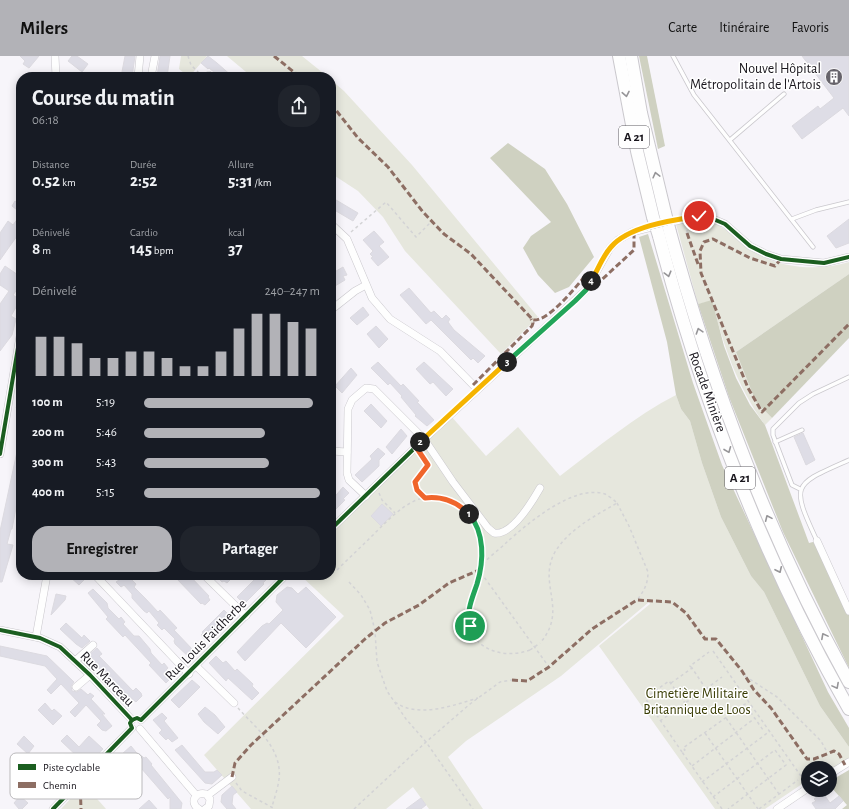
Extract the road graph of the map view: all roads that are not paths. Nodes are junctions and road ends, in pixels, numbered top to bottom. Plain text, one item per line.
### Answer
1 (55, 56) edge
2 (140, 56) edge
3 (155, 56) edge
4 (619, 56) edge
5 (631, 56) edge
6 (673, 56) edge
7 (56, 72) edge
8 (138, 72) edge
9 (153, 72) edge
10 (784, 94) dead end
11 (730, 140) junction
12 (849, 202) edge
13 (659, 215) junction
14 (792, 220) junction
15 (336, 229) edge
16 (664, 234) junction
17 (813, 247) dead end
18 (849, 257) edge
19 (366, 285) junction
20 (336, 306) edge
21 (16, 366) edge
22 (849, 377) edge
23 (477, 390) junction
24 (802, 430) dead end
25 (424, 439) junction
26 (775, 442) junction
27 (336, 451) edge
28 (347, 452) junction
29 (0, 454) edge
30 (849, 460) edge
31 (540, 488) dead end
32 (800, 489) junction
33 (366, 496) junction
34 (336, 524) edge
35 (817, 541) joint
36 (46, 580) edge
37 (100, 580) edge
38 (209, 580) edge
39 (281, 580) edge
40 (849, 610) edge
41 (246, 616) junction
42 (0, 630) edge
43 (36, 637) junction
44 (92, 645) dead end
45 (75, 661) junction
46 (196, 666) junction
47 (188, 674) junction
48 (90, 675) junction
49 (849, 682) edge
50 (76, 687) dead end
51 (234, 703) road end
52 (849, 708) edge
53 (132, 720) junction
54 (141, 720) junction
55 (132, 728) junction
56 (140, 729) junction
57 (108, 753) edge
58 (849, 762) edge
59 (837, 770) edge
60 (232, 777) road end
61 (801, 793) edge
62 (196, 795) junction
63 (208, 796) junction
64 (63, 799) edge
65 (53, 809) edge
66 (201, 809) edge
67 (777, 809) edge

1 - 7 street
2 - 8 street
3 - 9 street
4 -> 13 highway, Rocade Minière / A 21
13 -> 5 highway, Rocade Minière / A 21
6 - 11 lane
10 - 11 lane
11 - 14 lane
12 - 14 lane
13 - 16 highway, Rocade Minière / A 21, bridge
14 - 17 lane
15 - 19 street
49 -> 16 highway, Rocade Minière / A 21
16 -> 52 highway, Rocade Minière / A 21
18 - 23 street
19 - 20 street
19 - 23 street
21 - 29 street
22 - 26 lane
23 - 25 street
24 - 26 lane
25 - 28 street
25 - 31 street
25 - 33 street
26 - 32 lane
27 - 28 street
28 - 33 street
30 - 32 lane
32 - 35 lane
33 - 34 street
35 - 40 street
36 - 43 street
37 - 47 street
38 - 41 street
39 - 41 street, Rue Louis Faidherbe
41 - 46 street, Rue Louis Faidherbe
42 - 43 street, Rue Marceau
43 - 45 street, Rue Marceau
44 - 45 street, Rue Marceau
45 - 48 street, Rue Marceau
46 - 47 street, Rue Louis Faidherbe
46 - 51 street
47 - 54 street, Rue Louis Faidherbe
48 - 50 street, Rue Marceau
48 - 53 street, Rue Marceau
53 - 54 street
53 - 55 street
54 - 56 street
55 - 56 street
55 - 57 street
56 - 62 street
58 - 59 street
60 - 63 street
61 - 67 street
62 - 63 street
62 - 66 street
63 - 66 street
64 - 65 street

